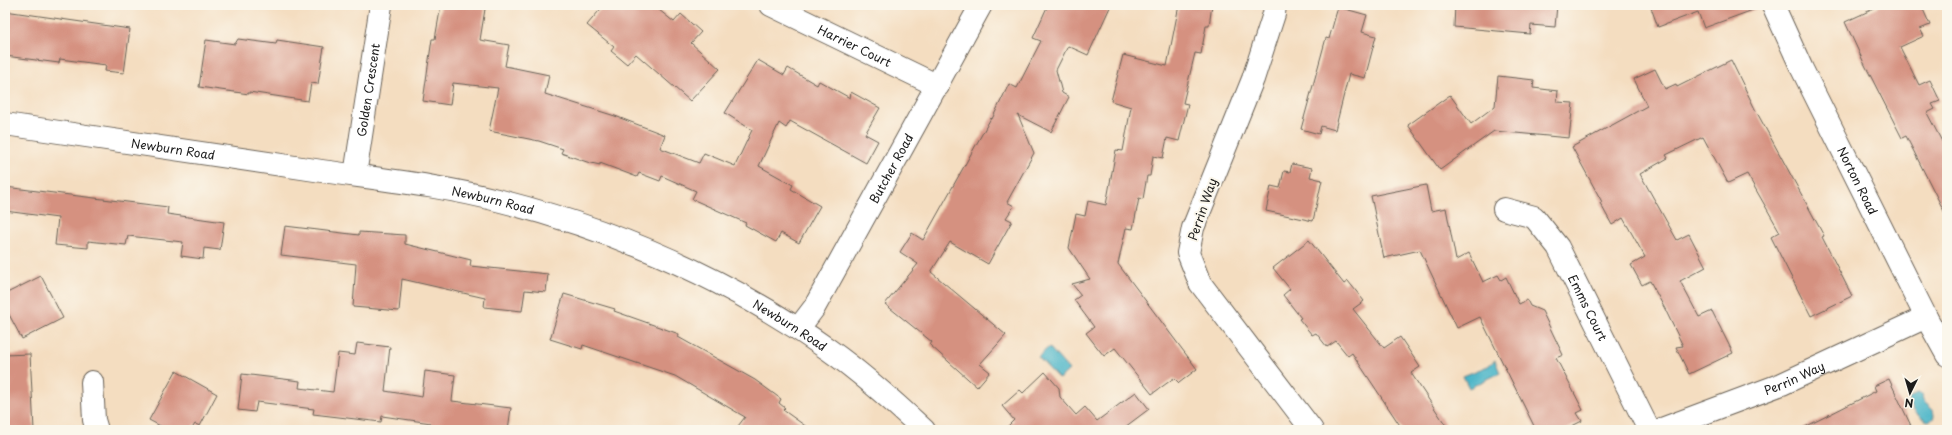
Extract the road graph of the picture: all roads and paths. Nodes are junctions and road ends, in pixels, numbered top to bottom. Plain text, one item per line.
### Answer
1 (381, 5) edge
2 (771, 5) edge
3 (981, 5) edge
4 (1275, 5) edge
5 (1773, 5) edge
6 (938, 86) junction
7 (5, 124) edge
8 (355, 175) junction
9 (1504, 209) dead end
10 (1926, 317) junction
11 (798, 329) junction
12 (1947, 354) edge
13 (92, 382) dead end
14 (97, 430) edge
15 (924, 430) edge
16 (1312, 430) edge
17 (1649, 430) edge
18 (1660, 430) edge

1 - 8 street, Golden Crescent
2 - 6 street, Harrier Court
3 - 6 street, Butcher Road
4 - 16 street, Perrin Way
5 - 10 street, Norton Road
6 - 11 street, Butcher Road
7 - 8 street, Newburn Road
8 - 11 street, Newburn Road
9 - 17 street, Emms Court
10 - 12 street, Norton Road
10 - 18 street, Perrin Way
11 - 15 street, Newburn Road
13 - 14 street

